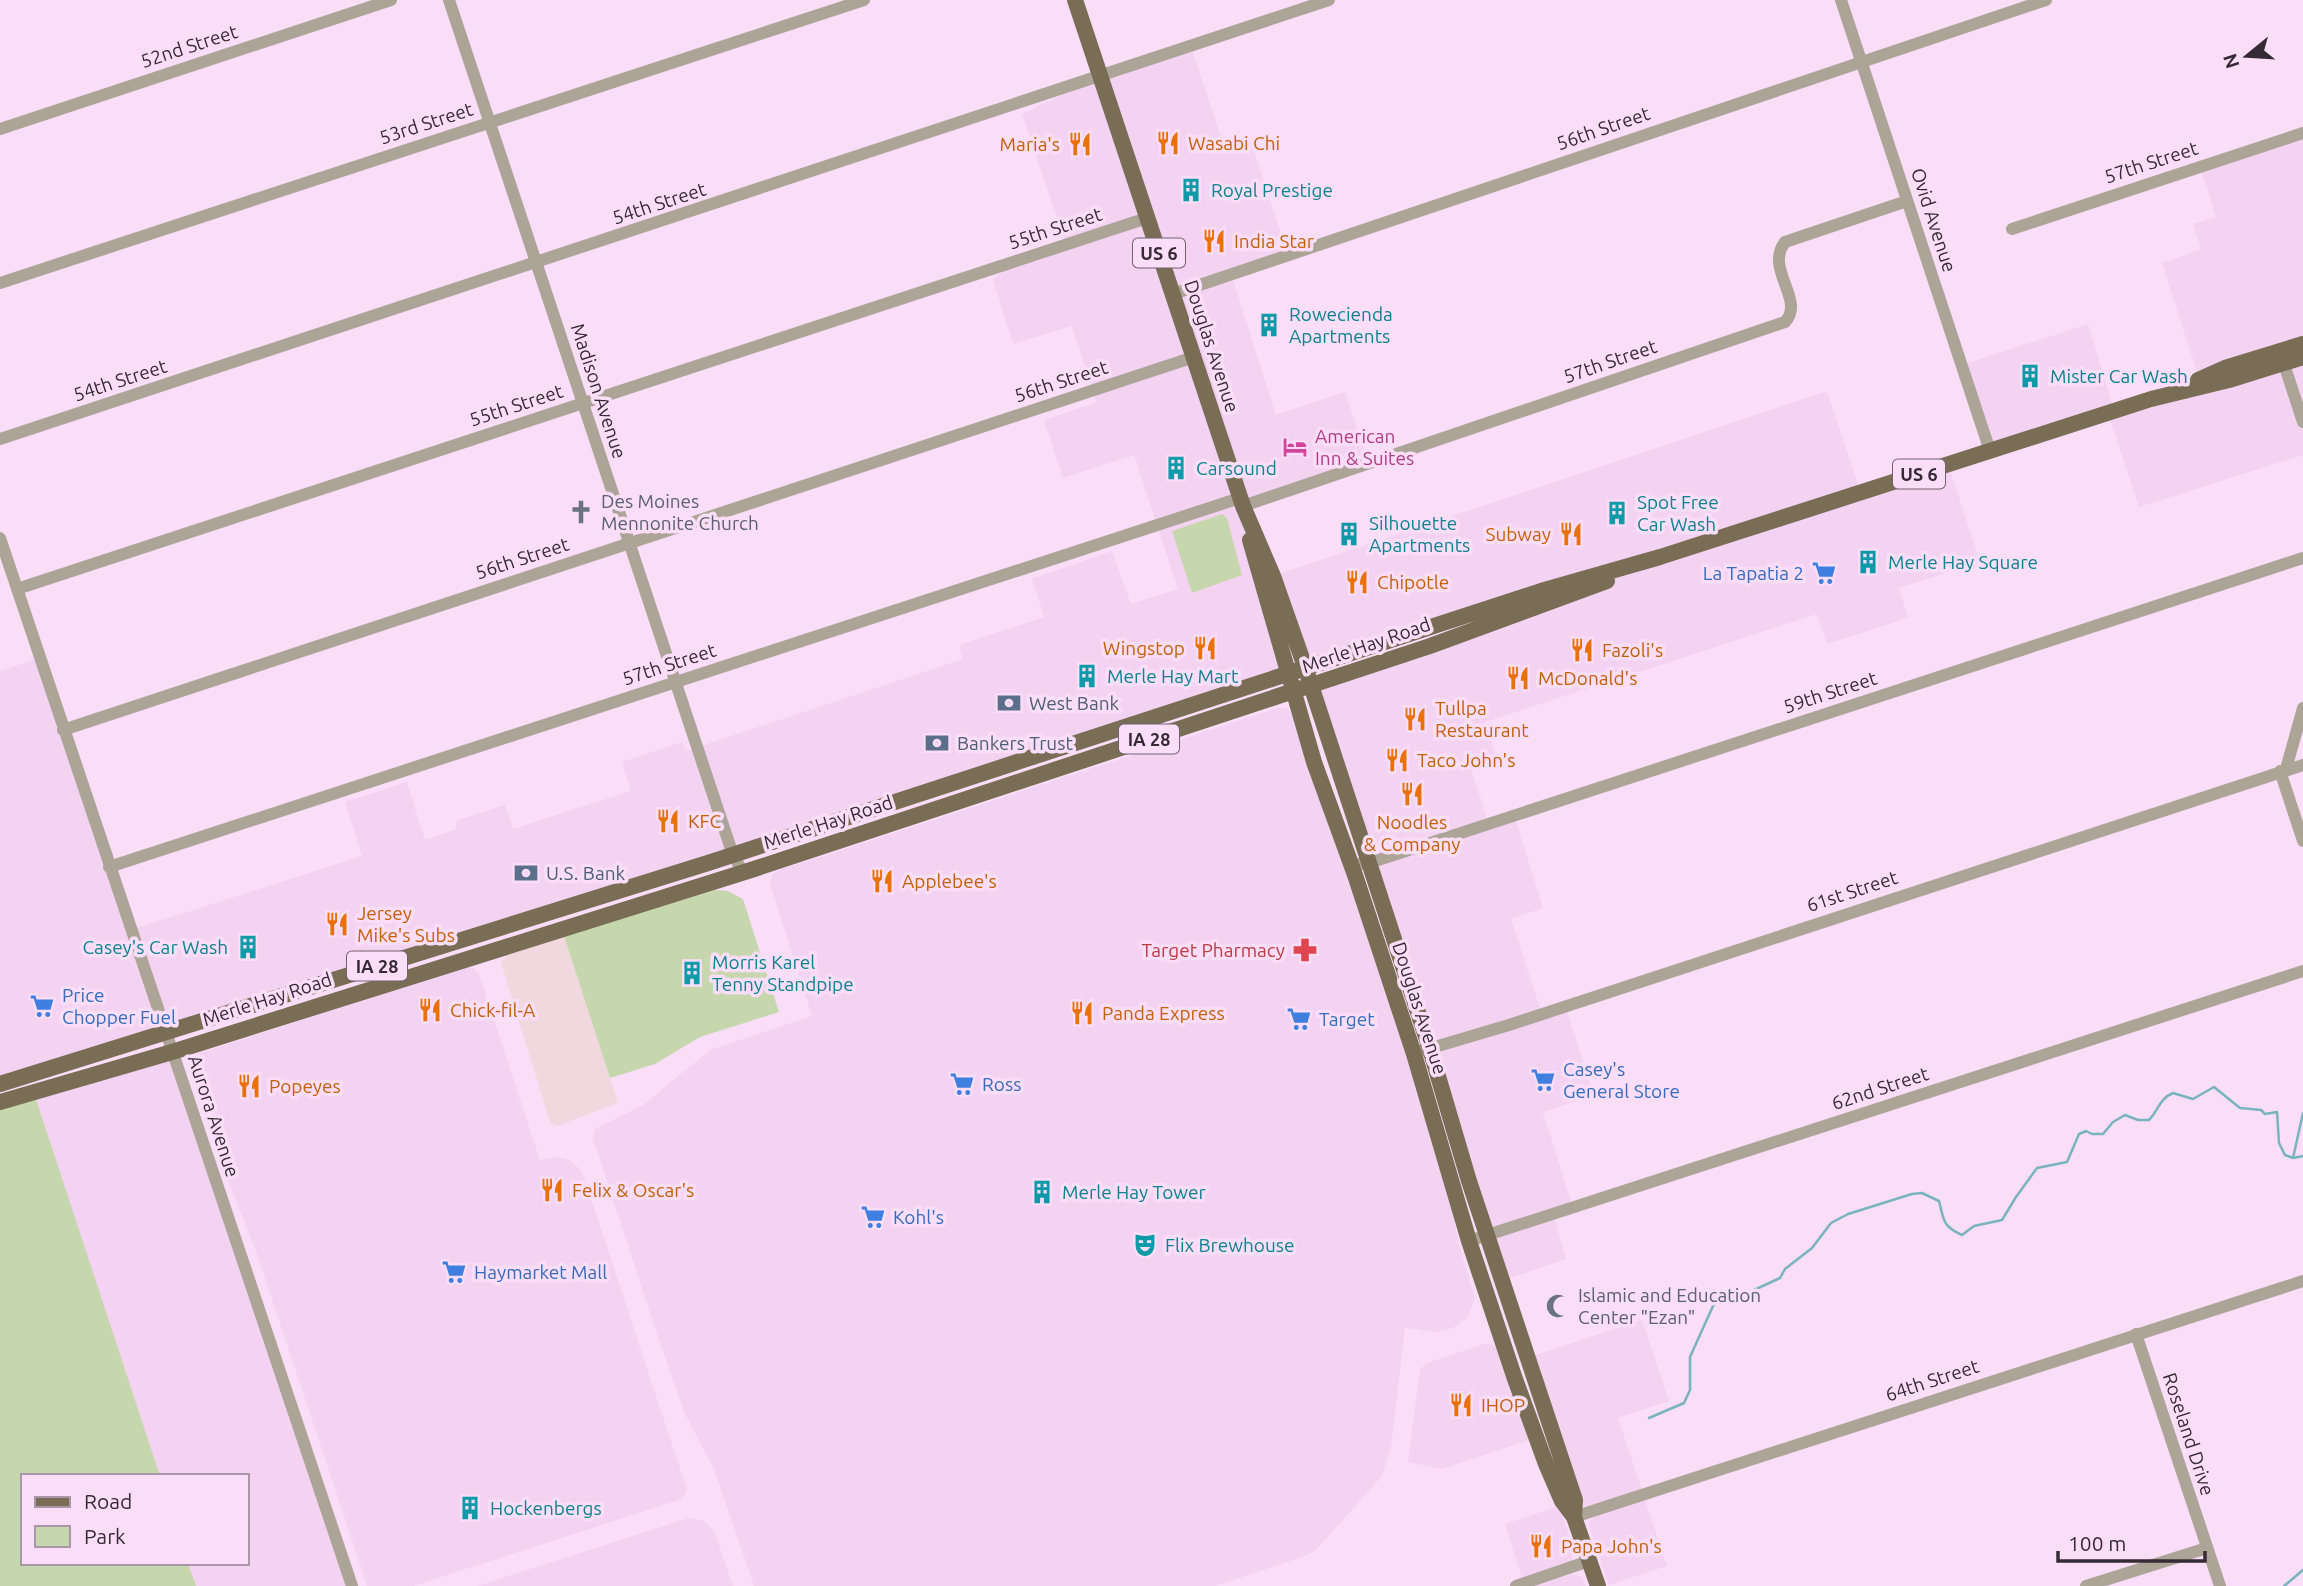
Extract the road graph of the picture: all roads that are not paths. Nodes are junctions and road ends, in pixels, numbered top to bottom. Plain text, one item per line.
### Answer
1 (391, 0) edge
2 (449, 0) edge
3 (864, 0) edge
4 (1075, 0) edge
5 (1329, 0) edge
6 (1841, 0) edge
7 (2046, 0) edge
8 (1861, 61) junction
9 (1100, 77) junction
10 (490, 123) junction
11 (0, 129) edge
12 (2303, 133) edge
13 (1907, 201) junction
14 (1147, 218) junction
15 (2012, 229) dead end
16 (537, 263) junction
17 (0, 284) edge
18 (1172, 294) junction
19 (2303, 344) edge
20 (2282, 357) junction
21 (2303, 357) edge
22 (1194, 358) junction
23 (583, 403) junction
24 (2303, 422) edge
25 (0, 439) edge
26 (1990, 451) junction
27 (1242, 502) junction
28 (0, 538) edge
29 (629, 543) junction
30 (1660, 558) junction
31 (2303, 558) edge
32 (17, 589) junction
33 (1305, 667) junction
34 (1287, 673) junction
35 (676, 682) junction
36 (1311, 685) junction
37 (1293, 692) junction
38 (2303, 708) edge
39 (63, 730) junction
40 (2303, 765) edge
41 (2283, 770) junction
42 (2303, 841) edge
43 (733, 855) junction
44 (1368, 863) junction
45 (109, 867) junction
46 (1353, 870) junction
47 (743, 872) junction
48 (2303, 971) edge
49 (166, 1033) junction
50 (1430, 1049) junction
51 (173, 1052) junction
52 (1413, 1054) junction
53 (0, 1084) edge
54 (0, 1102) edge
55 (1487, 1235) junction
56 (1469, 1241) junction
57 (2303, 1281) edge
58 (2136, 1334) junction
59 (1574, 1517) junction
60 (2207, 1548) junction
61 (1589, 1561) junction
62 (352, 1586) edge
63 (1516, 1586) edge
64 (1598, 1586) edge
65 (2086, 1586) edge
66 (2220, 1586) edge

1 - 11 street, 52nd Street
2 - 10 street, Madison Avenue
3 - 10 street, 53rd Street
4 - 9 main road, Douglas Avenue / US 6
5 - 9 street, 54th Street
6 - 8 street, Ovid Avenue
7 - 8 street, 56th Street
8 - 13 street, Ovid Avenue
8 - 18 street, 56th Street
9 - 14 main road, Douglas Avenue / US 6
9 - 16 street, 54th Street
10 - 16 street, Madison Avenue
10 - 17 street, 53rd Street
12 - 15 street, 57th Street
13 - 26 street, Ovid Avenue
13 - 27 street, 57th Street
14 - 18 main road, Douglas Avenue / US 6
14 - 23 street, 55th Street
16 - 23 street, Madison Avenue
16 - 25 street, 54th Street
18 - 22 main road, Douglas Avenue / US 6
19 - 20 main road, Merle Hay Road / US 6
20 - 21 main road, Merle Hay Road / US 6
20 - 24 street
20 - 26 main road, Merle Hay Road / US 6
22 - 27 main road, Douglas Avenue / US 6
22 - 29 street, 56th Street
23 - 29 street, Madison Avenue
23 - 32 street, 55th Street
26 - 30 main road, Merle Hay Road / US 6
27 - 33 main road, Douglas Avenue / US 6
27 - 34 main road, Douglas Avenue / US 6
27 - 35 street, 57th Street
28 - 32 street, Aurora Avenue
29 - 35 street, Madison Avenue
29 - 39 street, 56th Street
30 - 33 main road, Merle Hay Road / US 6
30 - 36 main road, Merle Hay Road / US 6
31 - 44 street, 59th Street
32 - 39 street, Aurora Avenue
33 - 34 main road, Merle Hay Road / IA 28
33 - 36 main road, Douglas Avenue
34 - 37 main road, Douglas Avenue / US 6
34 - 43 main road, Merle Hay Road / IA 28
35 - 43 street, Madison Avenue
35 - 45 street, 57th Street
36 - 37 main road, Merle Hay Road / US 6
36 - 44 main road, Douglas Avenue
37 - 46 main road, Douglas Avenue
37 - 47 main road, Merle Hay Road / IA 28
38 - 41 street
39 - 45 street, Aurora Avenue
40 - 41 street, 61st Street
41 - 42 street
41 - 50 street, 61st Street
43 - 47 street, Madison Avenue
43 - 49 main road, Merle Hay Road / IA 28
44 - 46 street, 59th Street
44 - 50 main road, Douglas Avenue
45 - 49 street, Aurora Avenue
46 - 52 main road, Douglas Avenue
47 - 51 main road, Merle Hay Road / IA 28
48 - 55 street, 62nd Street
49 - 51 street, Aurora Avenue
49 - 53 main road, Merle Hay Road / IA 28
50 - 52 street, 61st Street
50 - 55 main road, Douglas Avenue
51 - 54 main road, Merle Hay Road / IA 28
51 - 62 street, Aurora Avenue
52 - 56 main road, Douglas Avenue
55 - 56 street, 62nd Street
55 - 59 main road, Douglas Avenue
56 - 59 main road, Douglas Avenue
57 - 58 street, 64th Street
58 - 59 street, 64th Street
58 - 60 street, Roseland Drive
59 - 61 main road, Douglas Avenue
60 - 65 street
60 - 66 street, Roseland Drive
61 - 63 street
61 - 64 main road, Douglas Avenue

